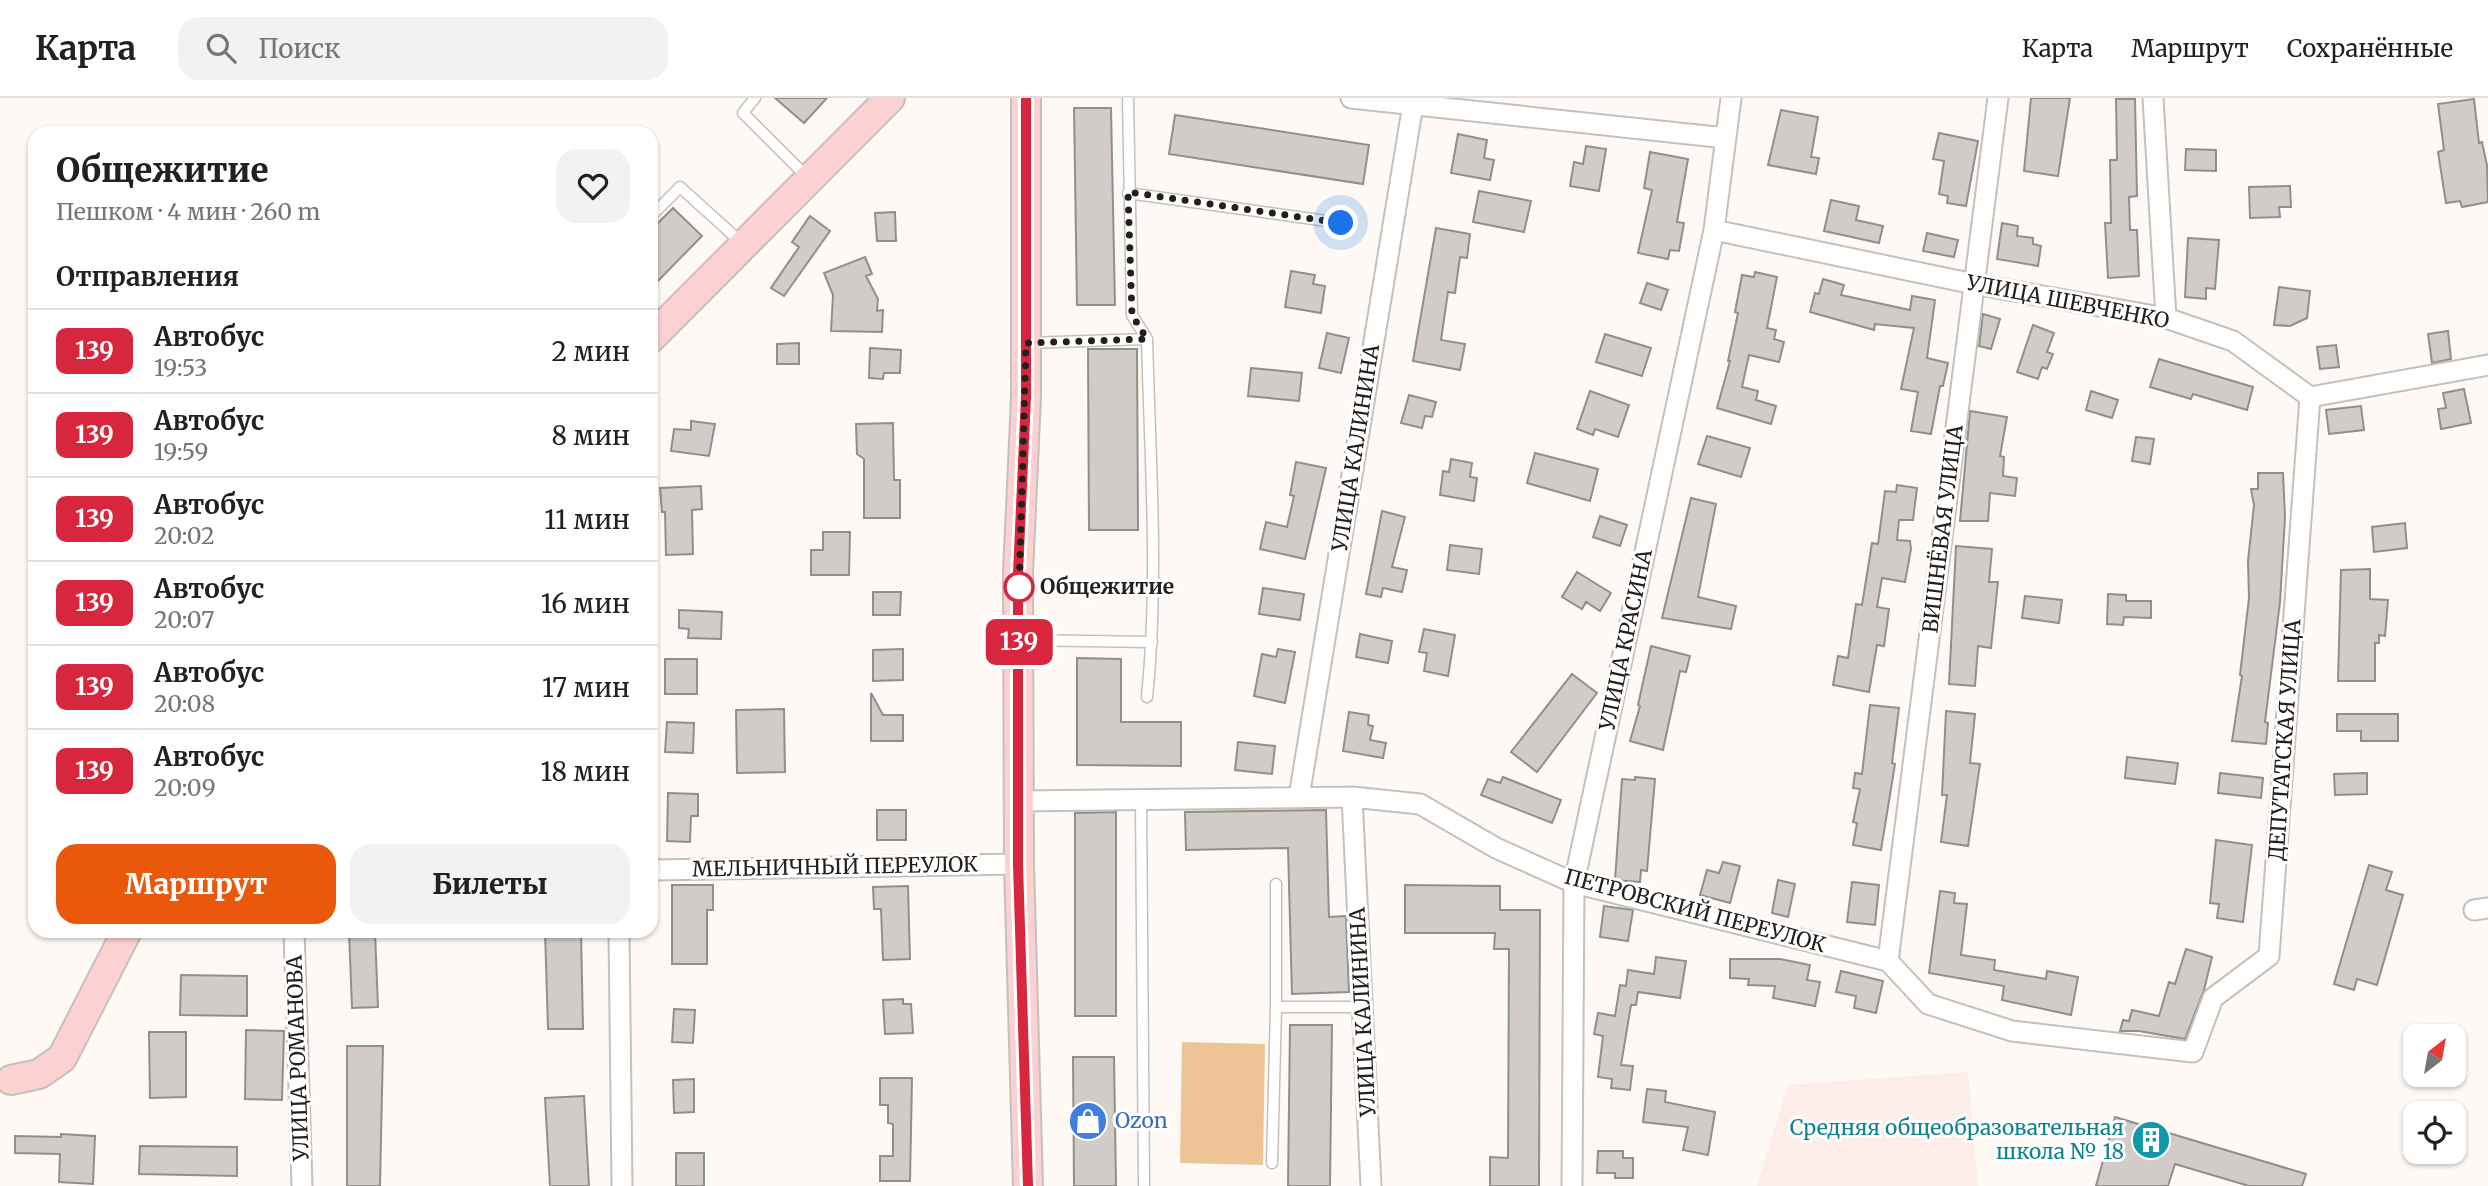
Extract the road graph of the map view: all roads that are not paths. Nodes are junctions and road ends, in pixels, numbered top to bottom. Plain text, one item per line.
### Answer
1 (755, 98) edge
2 (890, 98) edge
3 (1026, 98) edge
4 (1128, 98) edge
5 (1351, 98) edge
6 (1731, 98) edge
7 (1998, 98) edge
8 (2153, 98) edge
9 (1414, 100) edge
10 (1726, 138) junction
11 (810, 179) junction
12 (1128, 192) junction
13 (658, 209) edge
14 (1341, 223) dead end
15 (1714, 230) junction
16 (742, 243) junction
17 (1974, 284) junction
18 (2166, 318) junction
19 (658, 325) edge
20 (1147, 339) junction
21 (1026, 343) junction
22 (2488, 365) edge
23 (2310, 397) junction
24 (1019, 640) junction
25 (1153, 642) junction
26 (1147, 697) dead end
27 (1299, 797) junction
28 (1352, 797) junction
29 (1141, 799) junction
30 (1021, 801) junction
31 (1018, 864) junction
32 (658, 870) edge
33 (1574, 883) junction
34 (1276, 884) dead end
35 (123, 938) edge
36 (294, 938) edge
37 (619, 938) edge
38 (1888, 961) junction
39 (1276, 1007) junction
40 (1363, 1007) junction
41 (6, 1079) edge
42 (1272, 1163) dead end
43 (302, 1186) edge
44 (622, 1186) edge
45 (1028, 1186) edge
46 (1144, 1186) edge
47 (1371, 1186) edge
48 (1572, 1186) edge

1 - 11 lane
2 - 11 street
3 - 21 street
4 - 12 lane
5 - 9 street
6 - 10 street, УЛИЦА КРАСИНА
7 - 17 street, ВИШНЁВАЯ УЛИЦА
8 - 18 street
9 - 10 street
9 - 27 street, УЛИЦА КАЛИНИНА
10 - 15 street, УЛИЦА КРАСИНА
11 - 16 street
12 - 14 lane
12 - 20 lane
13 - 16 lane
15 - 17 street, УЛИЦА ШЕВЧЕНКО
15 - 33 street, УЛИЦА КРАСИНА
16 - 19 street
17 - 18 street, УЛИЦА ШЕВЧЕНКО
17 - 38 street, ВИШНЁВАЯ УЛИЦА
18 - 23 street, УЛИЦА ШЕВЧЕНКО
20 - 21 lane
20 - 25 lane
21 - 24 street
22 - 23 street
23 - 38 street, ДЕПУТАТСКАЯ УЛИЦА
24 - 25 lane
24 - 30 street
25 - 26 lane
27 - 28 street, ПЕТРОВСКИЙ ПЕРЕУЛОК
27 - 29 street, ПЕТРОВСКИЙ ПЕРЕУЛОК
28 - 33 street, ПЕТРОВСКИЙ ПЕРЕУЛОК
28 - 40 street, УЛИЦА КАЛИНИНА
29 - 30 street, ПЕТРОВСКИЙ ПЕРЕУЛОК
29 - 46 lane
30 - 31 street
31 - 32 street, МЕЛЬНИЧНЫЙ ПЕРЕУЛОК
31 - 45 street
33 - 38 street, ПЕТРОВСКИЙ ПЕРЕУЛОК
33 - 48 street, УЛИЦА КРАСИНА
34 - 39 lane
35 - 41 street
36 - 43 street, УЛИЦА РОМАНОВА
37 - 44 street
39 - 40 lane
39 - 42 lane
40 - 47 street, УЛИЦА КАЛИНИНА

